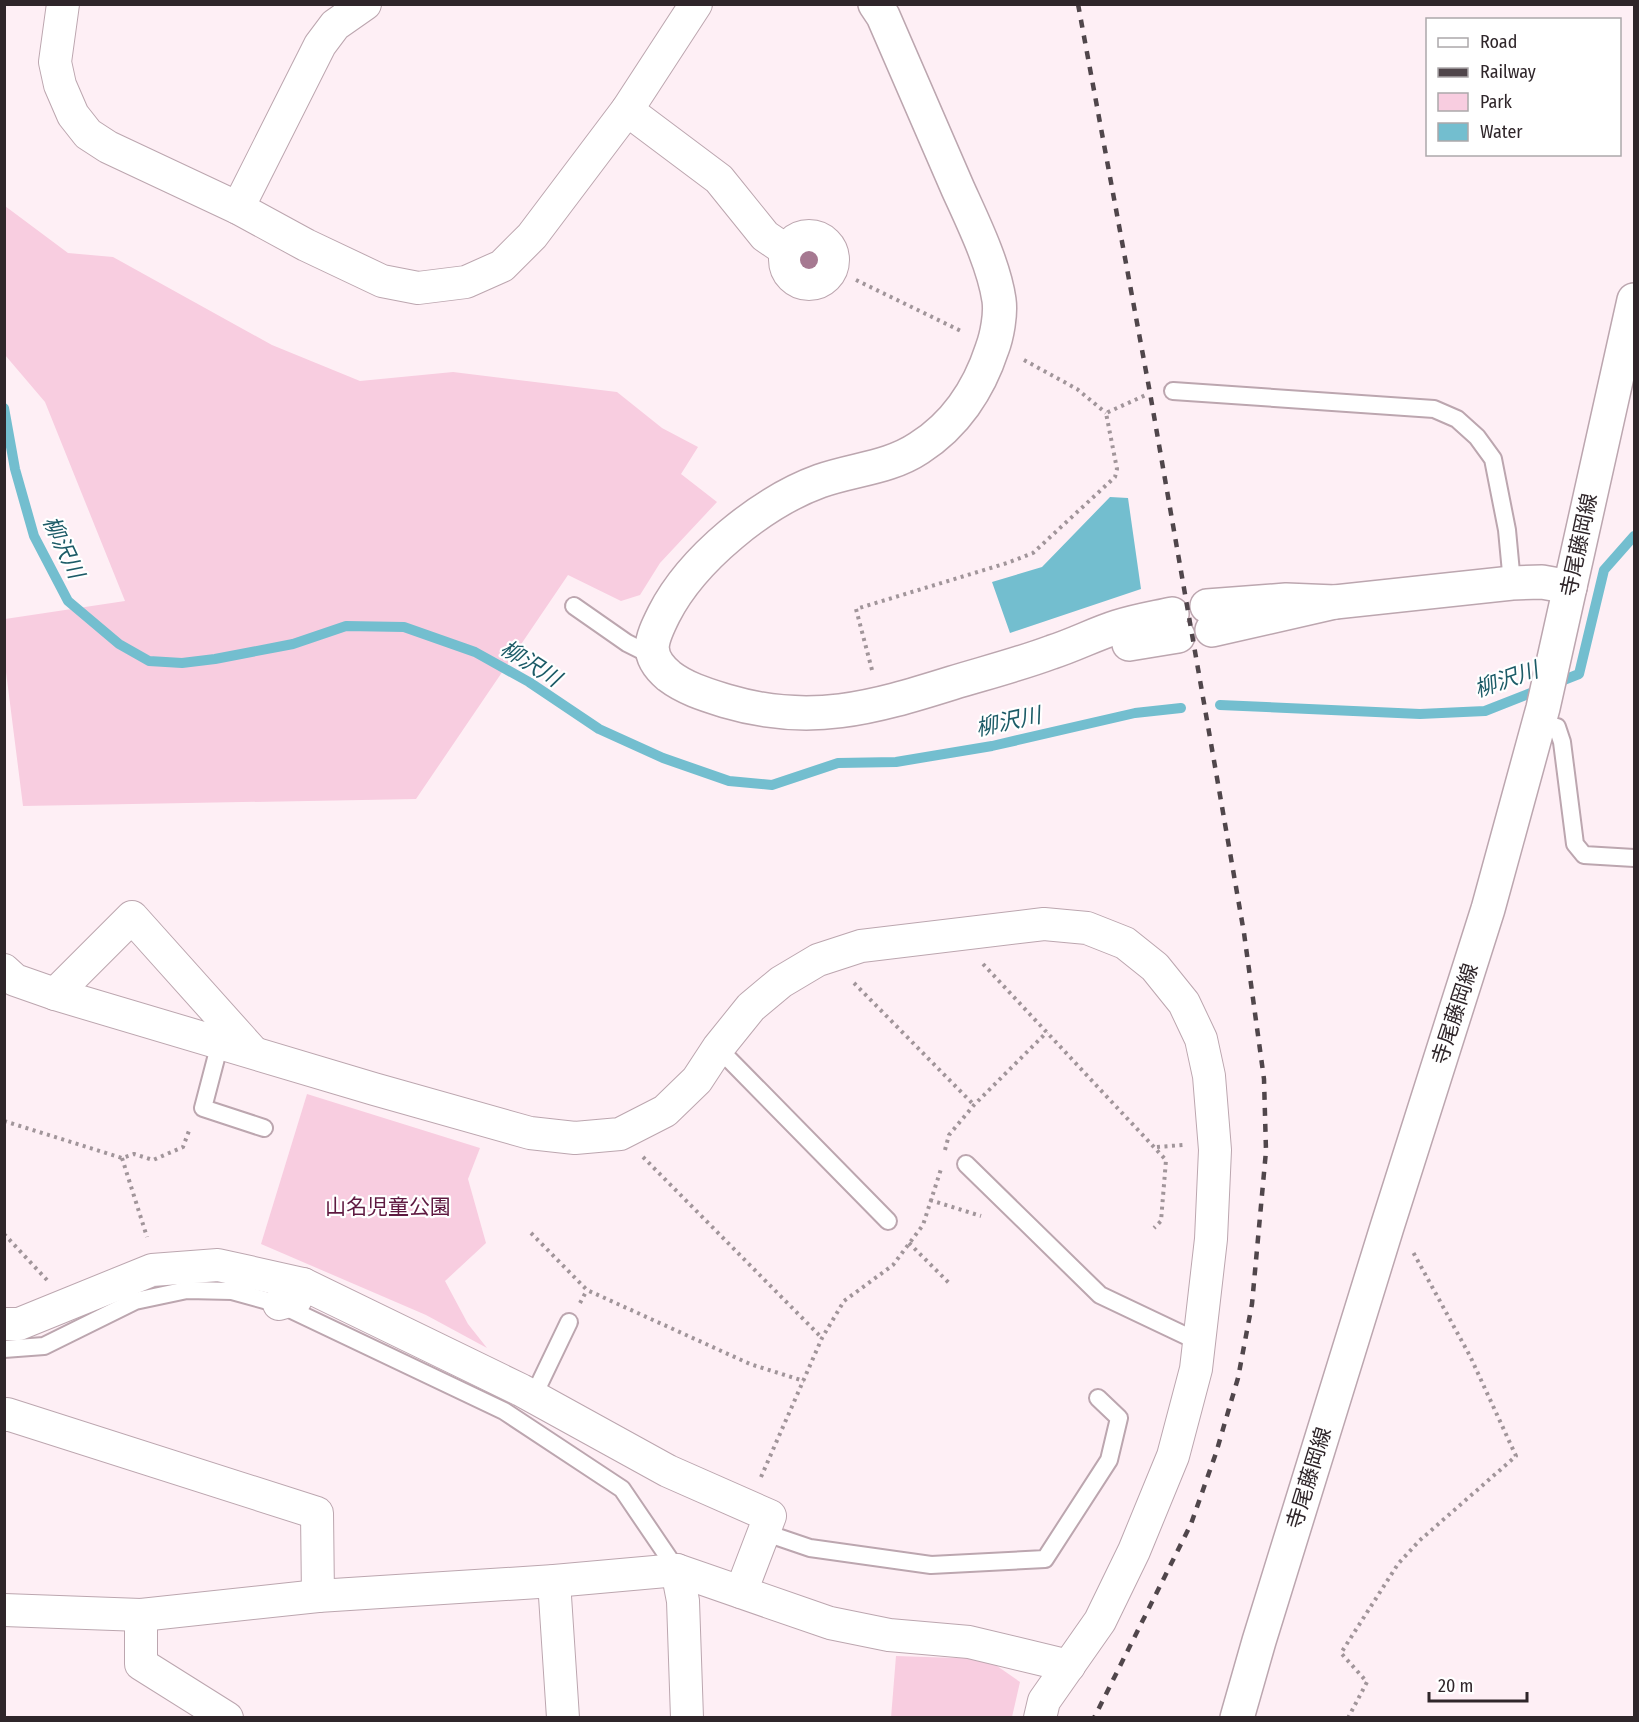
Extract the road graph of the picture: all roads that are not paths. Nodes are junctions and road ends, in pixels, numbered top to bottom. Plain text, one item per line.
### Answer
1 (63, 4) edge
2 (365, 4) edge
3 (696, 4) edge
4 (875, 4) edge
5 (627, 110) junction
6 (238, 208) junction
7 (787, 251) dead end
8 (1635, 300) edge
9 (1173, 391) road end
10 (1512, 583) junction
11 (1570, 587) junction
12 (574, 606) dead end
13 (1209, 618) dead end
14 (1175, 625) dead end
15 (653, 656) junction
16 (1541, 715) junction
17 (1635, 858) edge
18 (4, 970) edge
19 (55, 994) junction
20 (220, 1042) junction
21 (718, 1048) junction
22 (253, 1052) junction
23 (264, 1128) dead end
24 (966, 1164) dead end
25 (888, 1221) dead end
26 (303, 1284) junction
27 (279, 1304) junction
28 (569, 1322) dead end
29 (4, 1324) edge
30 (1199, 1342) junction
31 (4, 1349) edge
32 (533, 1397) junction
33 (1098, 1398) dead end
34 (4, 1415) edge
35 (763, 1532) junction
36 (677, 1570) junction
37 (554, 1581) junction
38 (741, 1592) junction
39 (318, 1596) junction
40 (4, 1610) edge
41 (141, 1615) junction
42 (1069, 1665) junction
43 (227, 1718) edge
44 (563, 1718) edge
45 (687, 1718) edge
46 (1040, 1718) edge
47 (1237, 1718) edge

1 - 6 street
2 - 6 street
3 - 5 street
4 - 15 street
5 - 6 street
5 - 7 street
8 - 11 street, 寺尾藤岡線
9 - 10 lane
10 - 11 street
10 - 13 street
11 - 16 street, 寺尾藤岡線
12 - 15 lane
14 - 15 street
16 - 17 lane
16 - 47 street, 寺尾藤岡線
18 - 19 street
19 - 20 street
19 - 22 street
20 - 22 street
20 - 23 lane
21 - 22 street
21 - 25 lane
21 - 30 street
24 - 30 lane
26 - 27 street
26 - 29 street
26 - 32 street
27 - 31 lane
27 - 36 lane
28 - 32 lane
30 - 42 street
32 - 35 street
33 - 35 lane
34 - 39 street
35 - 38 street
36 - 37 street
36 - 38 street
36 - 45 street
37 - 39 street
37 - 44 street
38 - 42 street
39 - 41 street
40 - 41 street
41 - 43 street
42 - 46 street

